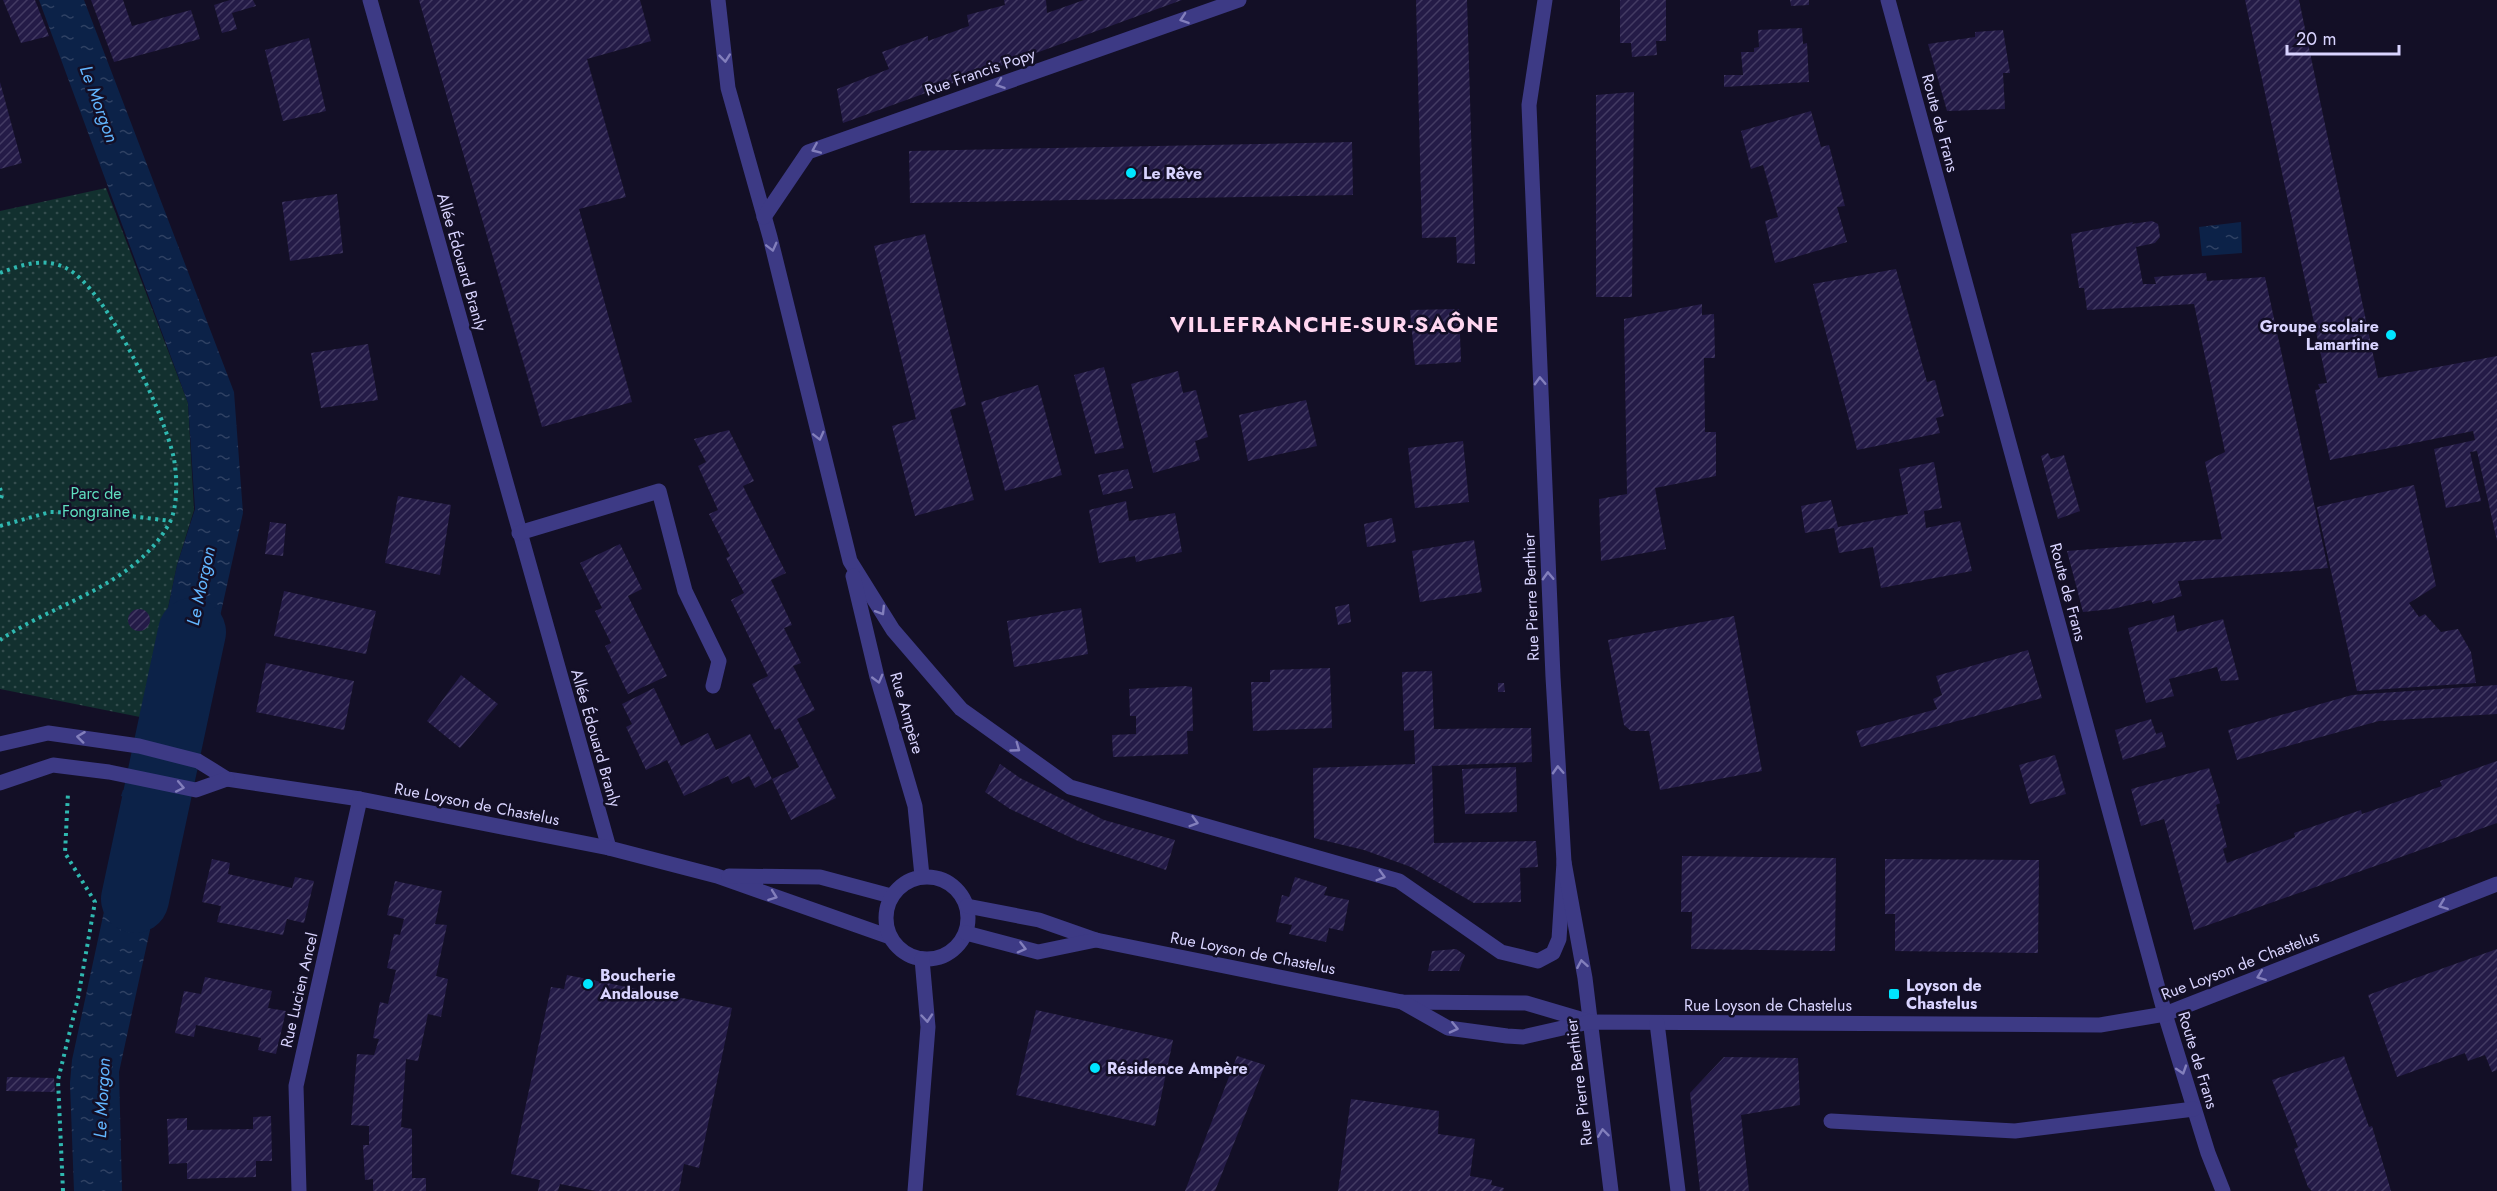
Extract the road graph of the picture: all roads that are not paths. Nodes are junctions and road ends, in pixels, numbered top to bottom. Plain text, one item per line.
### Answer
1 (370, 0) edge
2 (718, 0) edge
3 (1239, 0) edge
4 (1545, 0) edge
5 (1888, 0) edge
6 (764, 217) junction
7 (519, 533) junction
8 (850, 561) junction
9 (713, 686) dead end
10 (0, 744) edge
11 (227, 779) junction
12 (0, 783) edge
13 (360, 799) junction
14 (609, 848) junction
15 (1564, 862) junction
16 (717, 876) junction
17 (922, 876) junction
18 (2497, 884) edge
19 (891, 896) junction
20 (967, 906) junction
21 (966, 933) junction
22 (890, 937) junction
23 (1096, 940) junction
24 (922, 959) junction
25 (1402, 1002) junction
26 (2165, 1014) junction
27 (1589, 1022) junction
28 (1657, 1023) junction
29 (2194, 1109) junction
30 (1831, 1121) dead end
31 (299, 1191) edge
32 (915, 1191) edge
33 (1611, 1191) edge
34 (1678, 1191) edge
35 (2223, 1191) edge

1 - 7 street, Allée Édouard Branly
2 -> 6 street, Rue Ampère
3 -> 6 street, Rue Francis Popy
15 -> 4 street, Rue Pierre Berthier
5 - 26 street, Route de Frans
6 -> 8 street, Rue Ampère
7 - 9 street
7 - 14 street, Allée Édouard Branly
8 -> 15 street
8 -> 17 street, Rue Ampère
11 -> 10 street, Rue Loyson de Chastelus
12 -> 11 street, Rue Loyson de Chastelus
11 - 13 street, Rue Loyson de Chastelus
13 - 14 street, Rue Loyson de Chastelus
13 - 31 street, Rue Lucien Ancel
14 - 16 street, Rue Loyson de Chastelus
27 -> 15 street, Rue Pierre Berthier
16 - 19 street, Rue Loyson de Chastelus
16 -> 22 street, Rue Loyson de Chastelus
17 - 19 street
17 - 20 street
18 -> 26 street, Rue Loyson de Chastelus
19 - 22 street
20 - 21 street
20 - 23 street, Rue Loyson de Chastelus
21 -> 23 street, Rue Loyson de Chastelus
21 - 24 street
22 - 24 street
23 - 25 street, Rue Loyson de Chastelus
24 -> 32 street
25 - 27 street, Rue Loyson de Chastelus
25 -> 27 street, Rue Loyson de Chastelus
26 - 28 street, Rue Loyson de Chastelus
26 -> 29 street, Route de Frans
27 - 28 street, Rue Loyson de Chastelus
33 -> 27 street, Rue Pierre Berthier
28 - 34 street
29 - 30 street
29 - 35 street, Route de Frans

